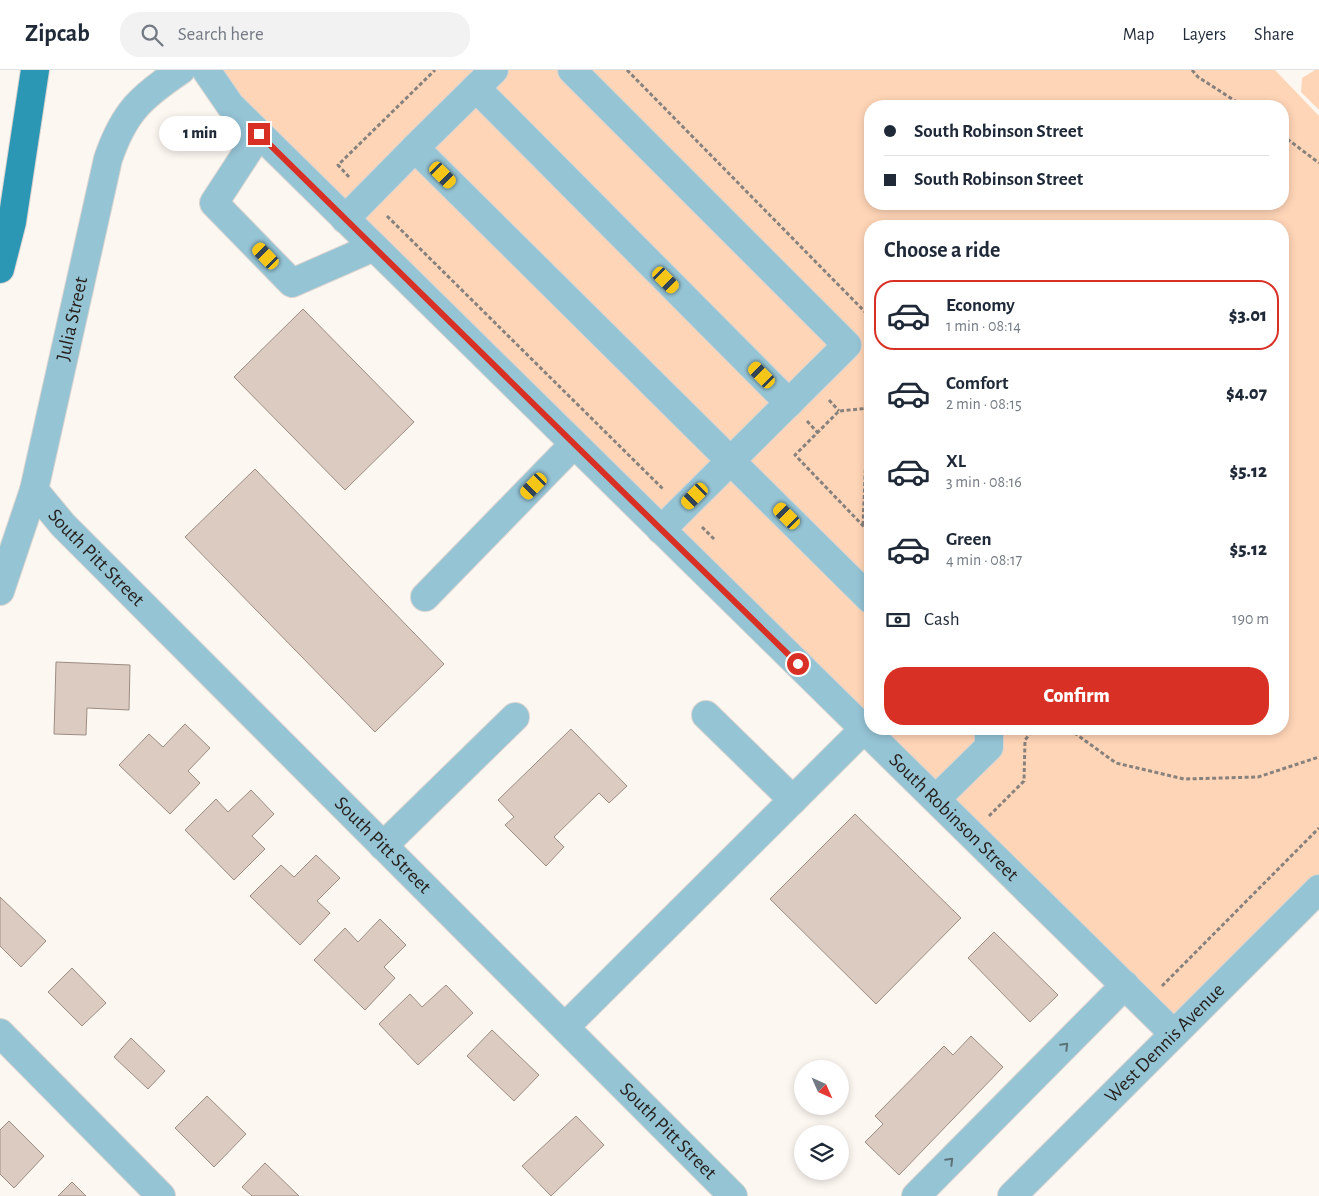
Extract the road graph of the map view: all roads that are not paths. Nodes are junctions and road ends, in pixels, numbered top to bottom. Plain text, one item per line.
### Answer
1 (35, 70) edge
2 (181, 70) edge
3 (206, 70) edge
4 (572, 70) edge
5 (485, 79) edge
6 (259, 134) junction
7 (416, 148) junction
8 (345, 218) junction
9 (374, 247) junction
10 (0, 269) edge
11 (789, 403) junction
12 (574, 444) junction
13 (731, 461) junction
14 (34, 490) junction
15 (661, 530) junction
16 (0, 591) edge
17 (864, 593) edge
18 (425, 597) dead end
19 (706, 715) dead end
20 (515, 717) dead end
21 (864, 729) joint
22 (870, 735) edge
23 (989, 735) edge
24 (936, 799) junction
25 (793, 800) junction
26 (383, 846) junction
27 (1319, 889) edge
28 (1125, 985) junction
29 (565, 1027) junction
30 (0, 1033) edge
31 (1174, 1033) junction
32 (1026, 1191) edge
33 (161, 1196) edge
34 (733, 1196) edge
35 (916, 1196) edge

1 - 10 main road
2 - 14 street, Julia Street
3 - 6 street, South Robinson Street
4 - 11 street
5 - 7 street
5 - 11 street
6 - 8 street, South Robinson Street
6 - 9 street
7 - 8 street
7 - 13 street
8 - 9 street, South Robinson Street
9 - 12 street, South Robinson Street
11 - 13 street
12 - 15 street, South Robinson Street
12 - 18 street
13 - 15 street
13 - 17 street
14 - 16 street, Julia Street
14 - 26 street, South Pitt Street
15 - 21 street, South Robinson Street
19 - 25 street
20 - 26 street
21 - 25 street
22 - 24 street, South Robinson Street
23 - 24 street
24 - 28 street, South Robinson Street
25 - 29 street
26 - 29 street, South Pitt Street
27 - 31 street, West Dennis Avenue
28 - 31 street, South Robinson Street
35 -> 28 street
29 - 34 street, South Pitt Street
30 - 33 street
31 - 32 street, West Dennis Avenue

